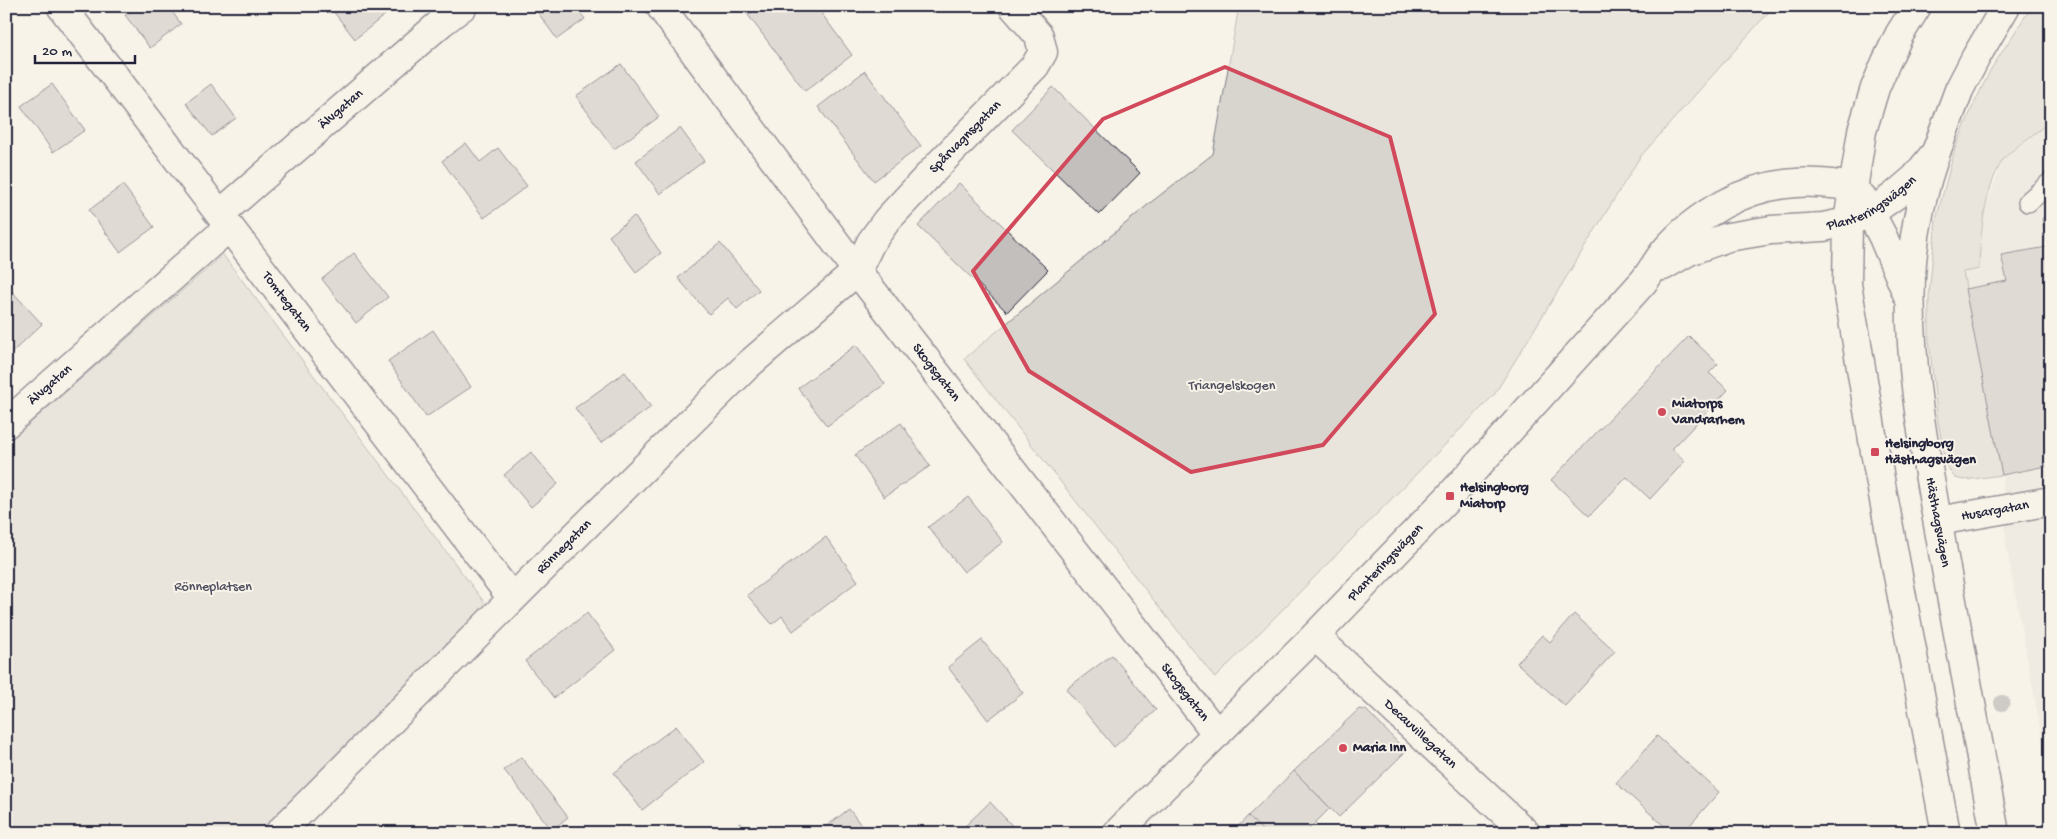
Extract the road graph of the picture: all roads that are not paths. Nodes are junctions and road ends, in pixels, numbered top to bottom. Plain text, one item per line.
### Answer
1 (61, 6) edge
2 (463, 6) edge
3 (660, 6) edge
4 (1013, 6) edge
5 (1917, 6) edge
6 (2006, 6) edge
7 (1936, 152) junction
8 (2051, 182) edge
9 (1853, 186) junction
10 (2028, 202) dead end
11 (1859, 217) junction
12 (224, 221) junction
13 (857, 271) junction
14 (1644, 281) junction
15 (1911, 306) junction
16 (6, 424) edge
17 (2051, 501) edge
18 (1938, 521) junction
19 (512, 598) junction
20 (1315, 636) junction
21 (1217, 734) junction
22 (279, 833) edge
23 (1116, 833) edge
24 (1526, 833) edge
25 (1946, 833) edge
26 (1995, 833) edge

1 - 12 street, Tomtegatan
2 - 12 street, Älvgatan
3 - 13 street, Skogsgatan
4 - 13 street, Spårvagnsgatan
5 - 9 street, Planteringsvägen
6 - 7 street, Planteringsvägen
7 - 11 street, Planteringsvägen
7 - 15 street, Hästhagsvägen
8 - 10 lane
9 - 11 street
9 - 14 street, Planteringsvägen
11 - 14 street, Planteringsvägen
11 - 15 street
11 - 25 street
12 - 16 street, Älvgatan
12 - 19 street, Tomtegatan
13 - 19 street, Rönnegatan
13 - 21 street, Skogsgatan
14 - 20 street, Planteringsvägen
15 - 18 street, Hästhagsvägen
17 - 18 street, Husargatan
18 - 26 street, Hästhagsvägen
19 - 22 street, Rönnegatan
20 - 21 street, Planteringsvägen
20 - 24 street, Decauvillegatan
21 - 23 street, Planteringsvägen

